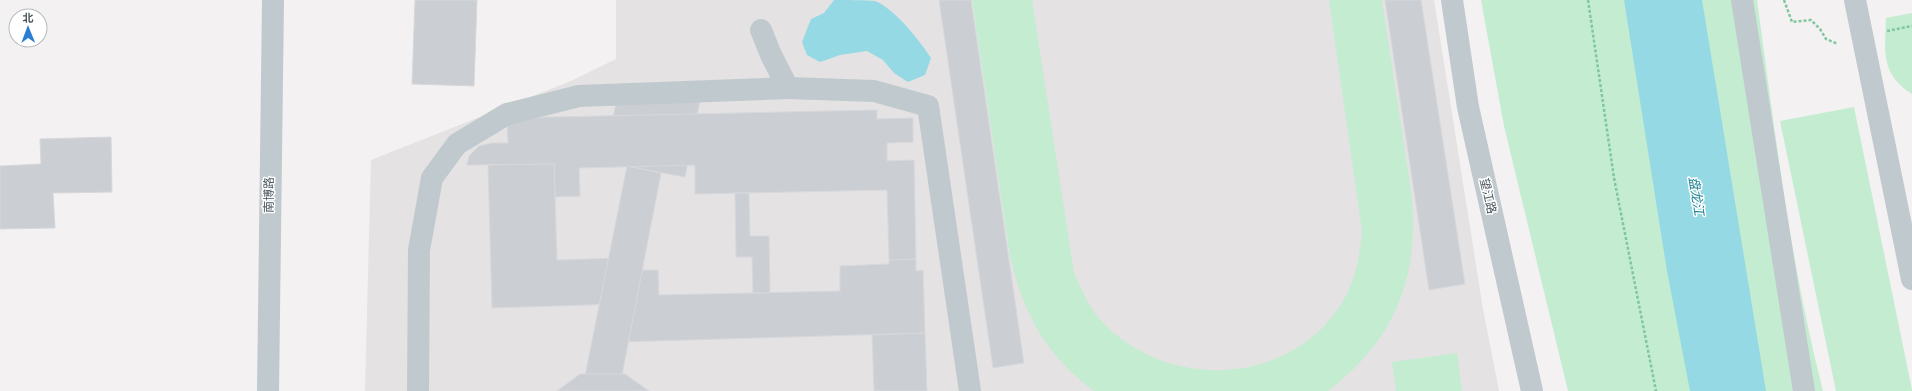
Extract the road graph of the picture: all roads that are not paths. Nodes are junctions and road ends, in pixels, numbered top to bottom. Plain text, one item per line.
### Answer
1 (273, 0) edge
2 (1452, 0) edge
3 (1742, 0) edge
4 (1856, 0) edge
5 (761, 30) dead end
6 (788, 88) junction
7 (1912, 279) edge
8 (268, 391) edge
9 (418, 391) edge
10 (970, 391) edge
11 (1532, 391) edge
12 (1804, 391) edge

1 - 8 street, 南博路
2 - 11 street, 望江路
3 - 12 street
4 - 7 street
5 - 6 street
6 - 9 street
6 - 10 street

